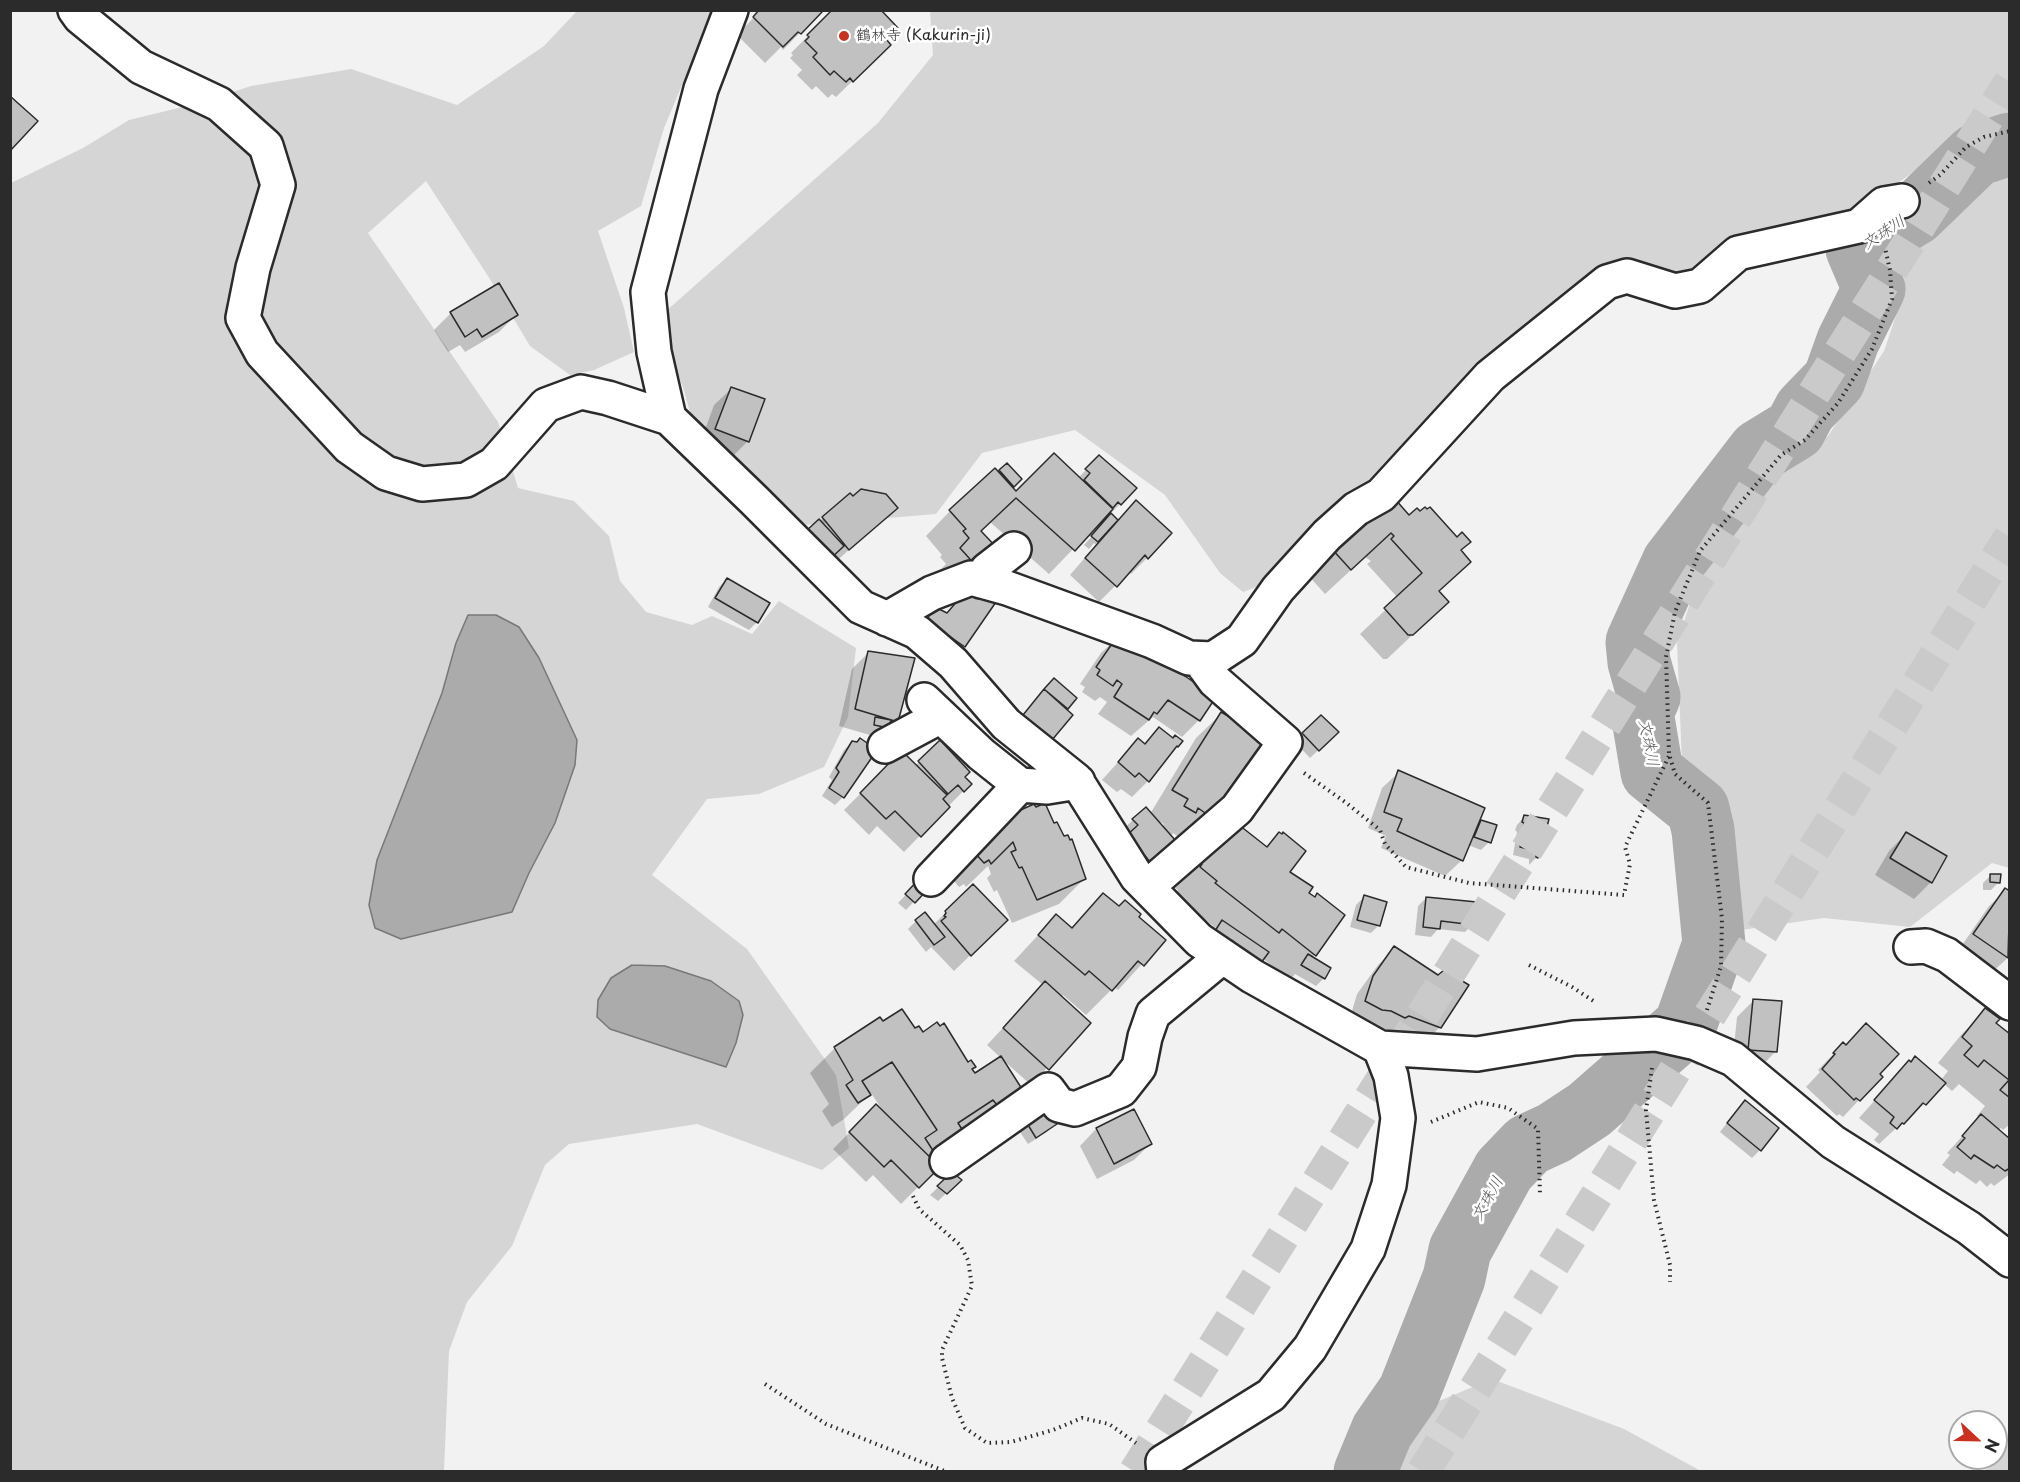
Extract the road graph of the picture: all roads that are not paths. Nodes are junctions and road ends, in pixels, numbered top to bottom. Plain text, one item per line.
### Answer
1 (75, 10) edge
2 (731, 10) edge
3 (1902, 201) road end
4 (669, 418) junction
5 (1014, 549) dead end
6 (981, 581) junction
7 (887, 619) junction
8 (1199, 659) junction
9 (885, 746) dead end
10 (1078, 782) junction
11 (1020, 785) junction
12 (931, 879) dead end
13 (1148, 887) junction
14 (1911, 947) dead end
15 (1223, 956) junction
16 (2010, 1004) edge
17 (1380, 1048) junction
18 (947, 1161) dead end
19 (2009, 1256) edge
20 (1163, 1467) edge

1 - 4 street
2 - 4 street
3 - 8 street
4 - 7 street
5 - 6 street
6 - 7 street
6 - 8 street
7 - 10 street
8 - 13 street
9 - 11 street
10 - 11 street
10 - 13 street
11 - 12 street
13 - 15 street
14 - 16 street
15 - 17 street
15 - 18 street
17 - 19 street
17 - 20 street

